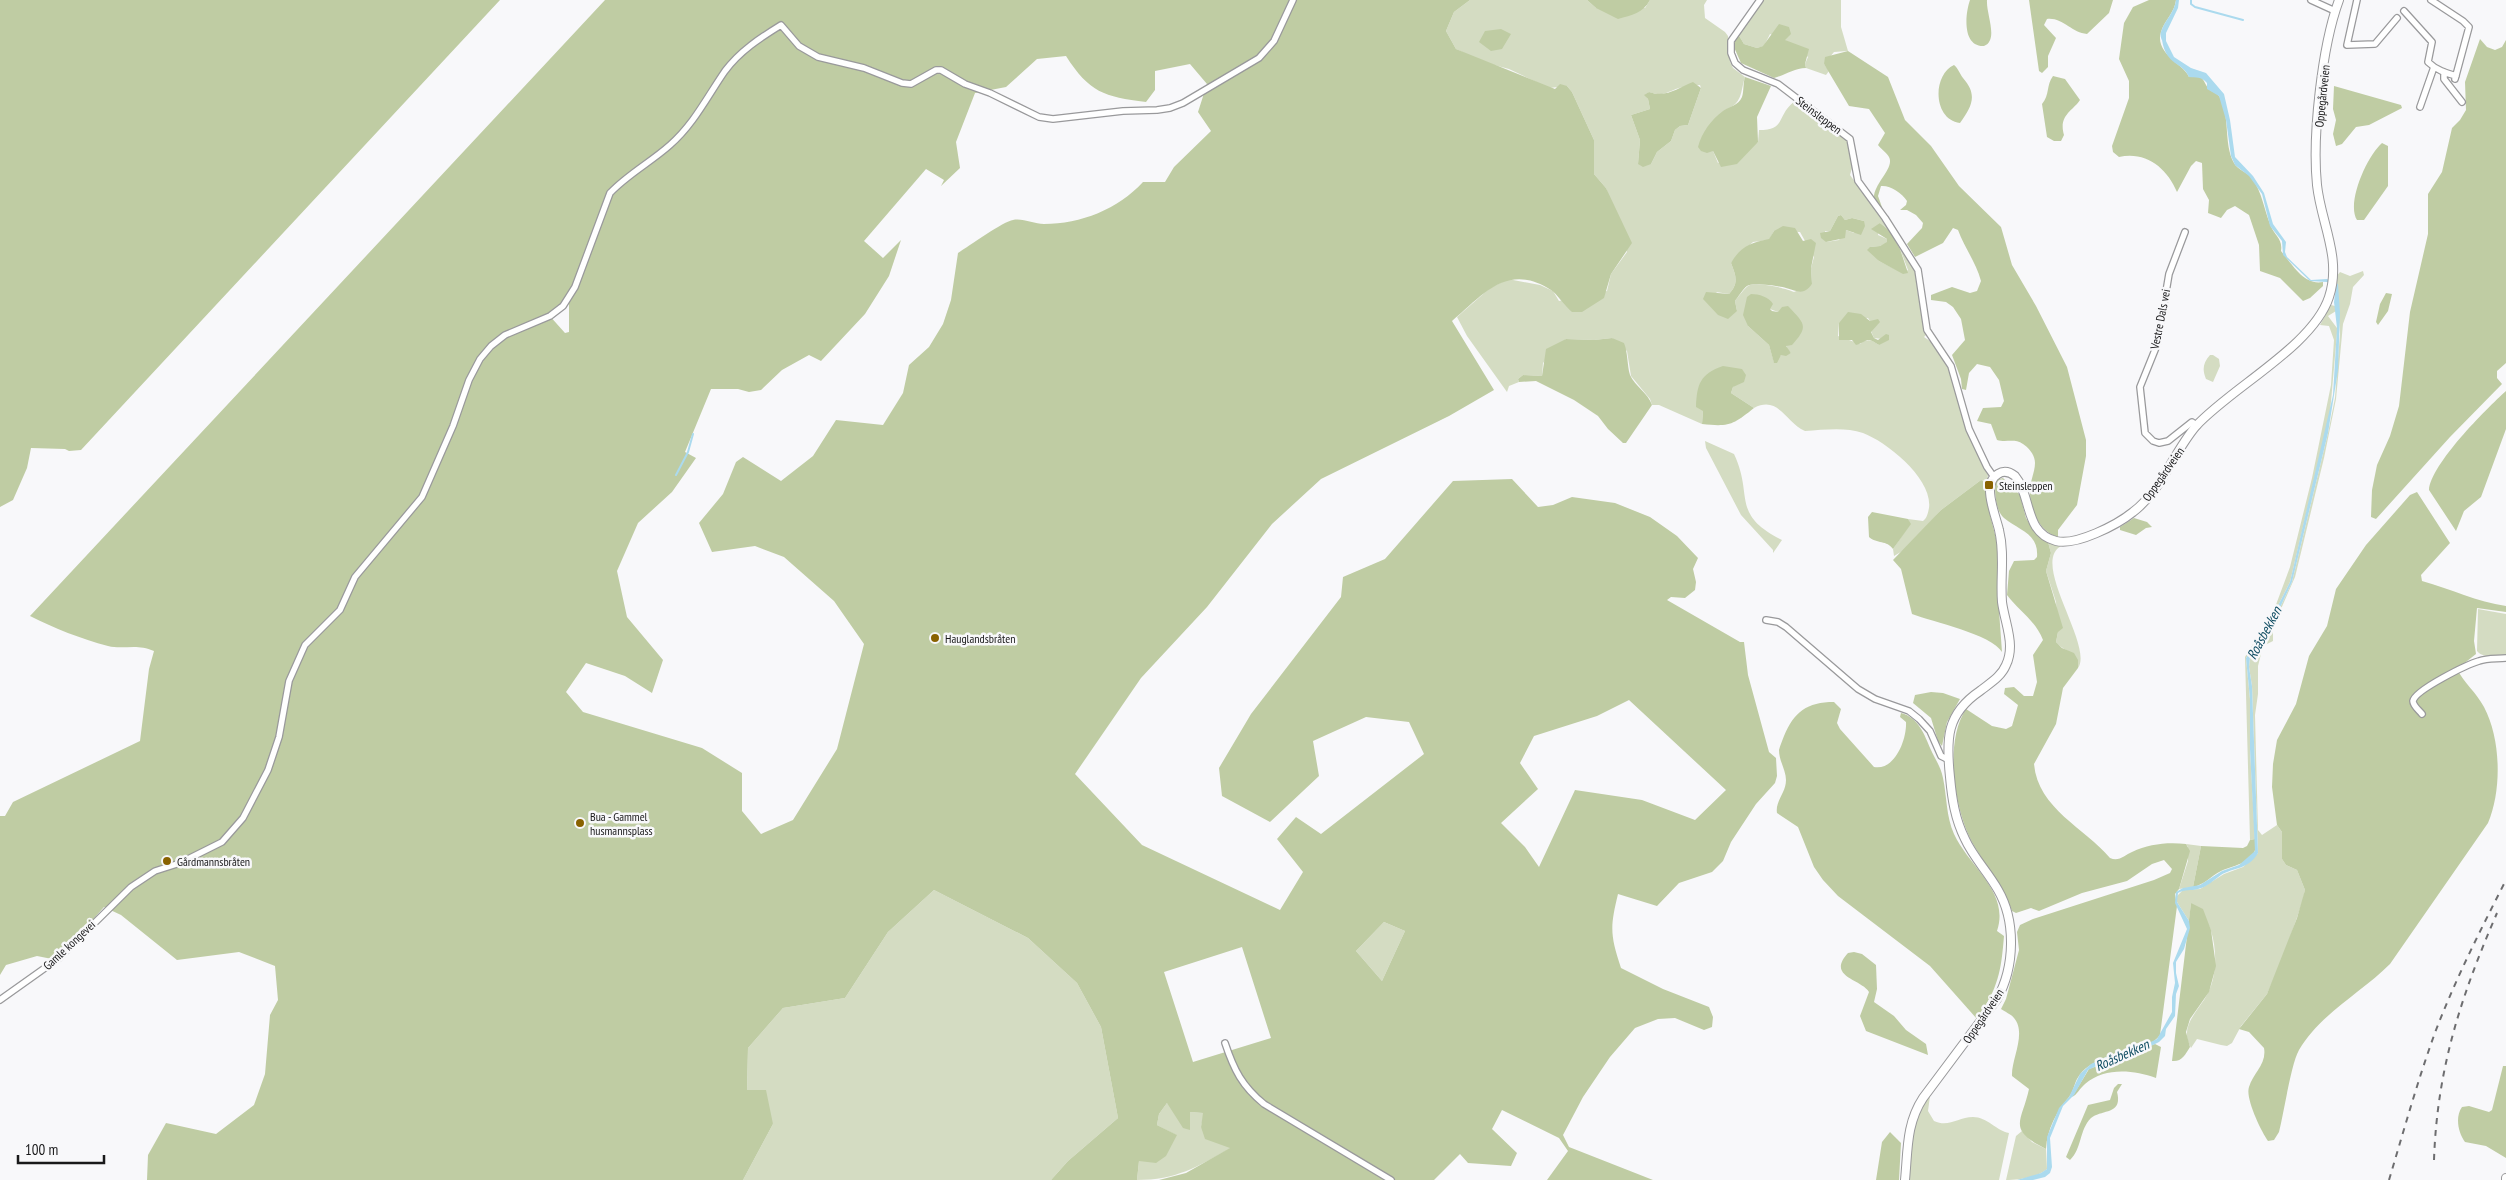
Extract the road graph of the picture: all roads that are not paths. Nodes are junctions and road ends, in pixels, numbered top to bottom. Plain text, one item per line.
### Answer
1 (1293, 0) edge
2 (1760, 0) edge
3 (2311, 0) edge
4 (2339, 0) edge
5 (2357, 0) edge
6 (2431, 0) edge
7 (2335, 11) junction
8 (2404, 11) dead end
9 (2397, 18) dead end
10 (2434, 67) junction
11 (2444, 72) junction
12 (2462, 102) dead end
13 (2420, 107) dead end
14 (2186, 232) dead end
15 (2197, 426) junction
16 (1994, 477) junction
17 (1766, 620) dead end
18 (2506, 658) edge
19 (2422, 714) dead end
20 (1949, 760) junction
21 (0, 1000) edge
22 (1225, 1043) dead end
23 (1391, 1180) edge
24 (1905, 1180) edge

1 - 21 street, Gamle kongevei
2 - 16 street, Steinsleppen
3 - 7 street
4 - 7 main road, Oppegårdveien
5 - 9 street
6 - 11 street
7 - 15 main road, Oppegårdveien
8 - 10 street
10 - 11 street
10 - 13 street
11 - 12 street
14 - 15 street, Vestre Dals vei
15 - 16 main road, Oppegårdveien
16 - 20 main road, Oppegårdveien
17 - 20 street
18 - 19 street
20 - 24 main road, Oppegårdveien
22 - 23 street

